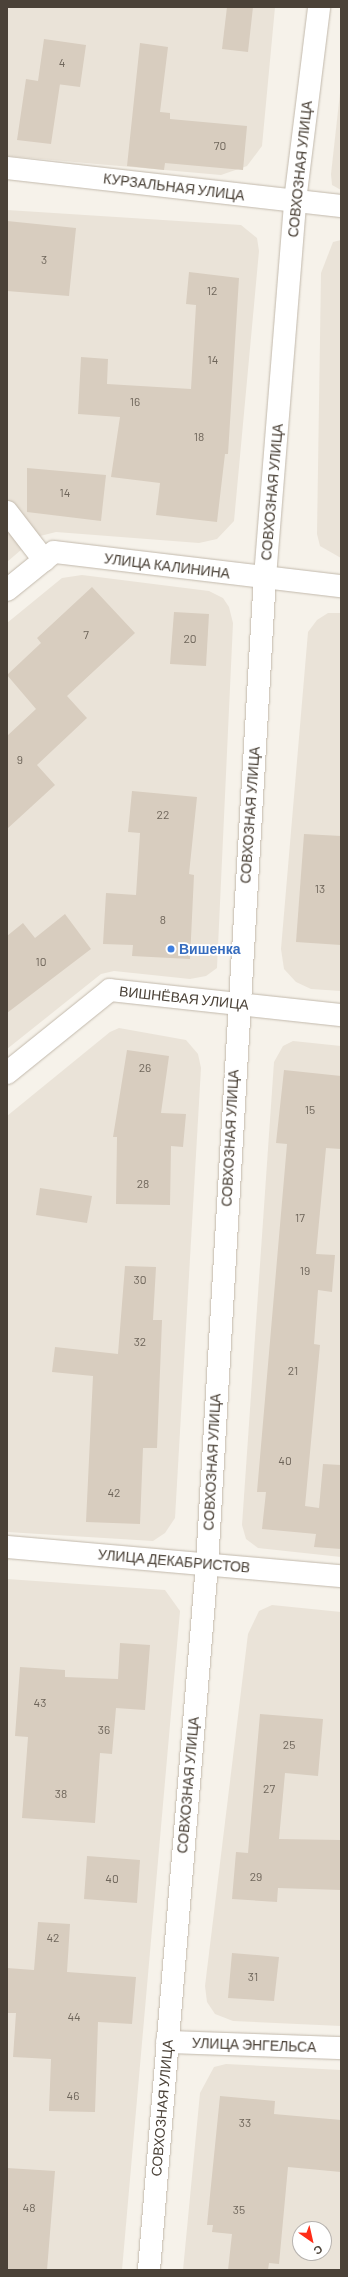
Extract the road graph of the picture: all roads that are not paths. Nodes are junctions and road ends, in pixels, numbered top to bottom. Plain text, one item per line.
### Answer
1 (319, 7) edge
2 (7, 168) edge
3 (295, 201) junction
4 (341, 206) edge
5 (7, 512) edge
6 (44, 560) junction
7 (265, 577) junction
8 (341, 586) edge
9 (7, 590) edge
10 (237, 1003) junction
11 (341, 1015) edge
12 (7, 1073) edge
13 (7, 1547) edge
14 (207, 1564) junction
15 (341, 1576) edge
16 (167, 2042) junction
17 (341, 2048) edge
18 (149, 2270) edge

1 - 3 street, СОВХОЗНАЯ УЛИЦА
2 - 3 street, КУРЗАЛЬНАЯ УЛИЦА
3 - 4 street, КУРЗАЛЬНАЯ УЛИЦА
3 - 7 street, СОВХОЗНАЯ УЛИЦА
5 - 6 street
6 - 7 street, УЛИЦА КАЛИНИНА
6 - 9 street, УЛИЦА КАЛИНИНА
7 - 8 street, УЛИЦА КАЛИНИНА
7 - 10 street, СОВХОЗНАЯ УЛИЦА
10 - 11 street, ВИШНЁВАЯ УЛИЦА
10 - 12 street, ВИШНЁВАЯ УЛИЦА
10 - 14 street, СОВХОЗНАЯ УЛИЦА
13 - 14 street, УЛИЦА ДЕКАБРИСТОВ
14 - 15 street, УЛИЦА ДЕКАБРИСТОВ
14 - 16 street, СОВХОЗНАЯ УЛИЦА
16 - 17 street, УЛИЦА ЭНГЕЛЬСА
16 - 18 street, СОВХОЗНАЯ УЛИЦА

